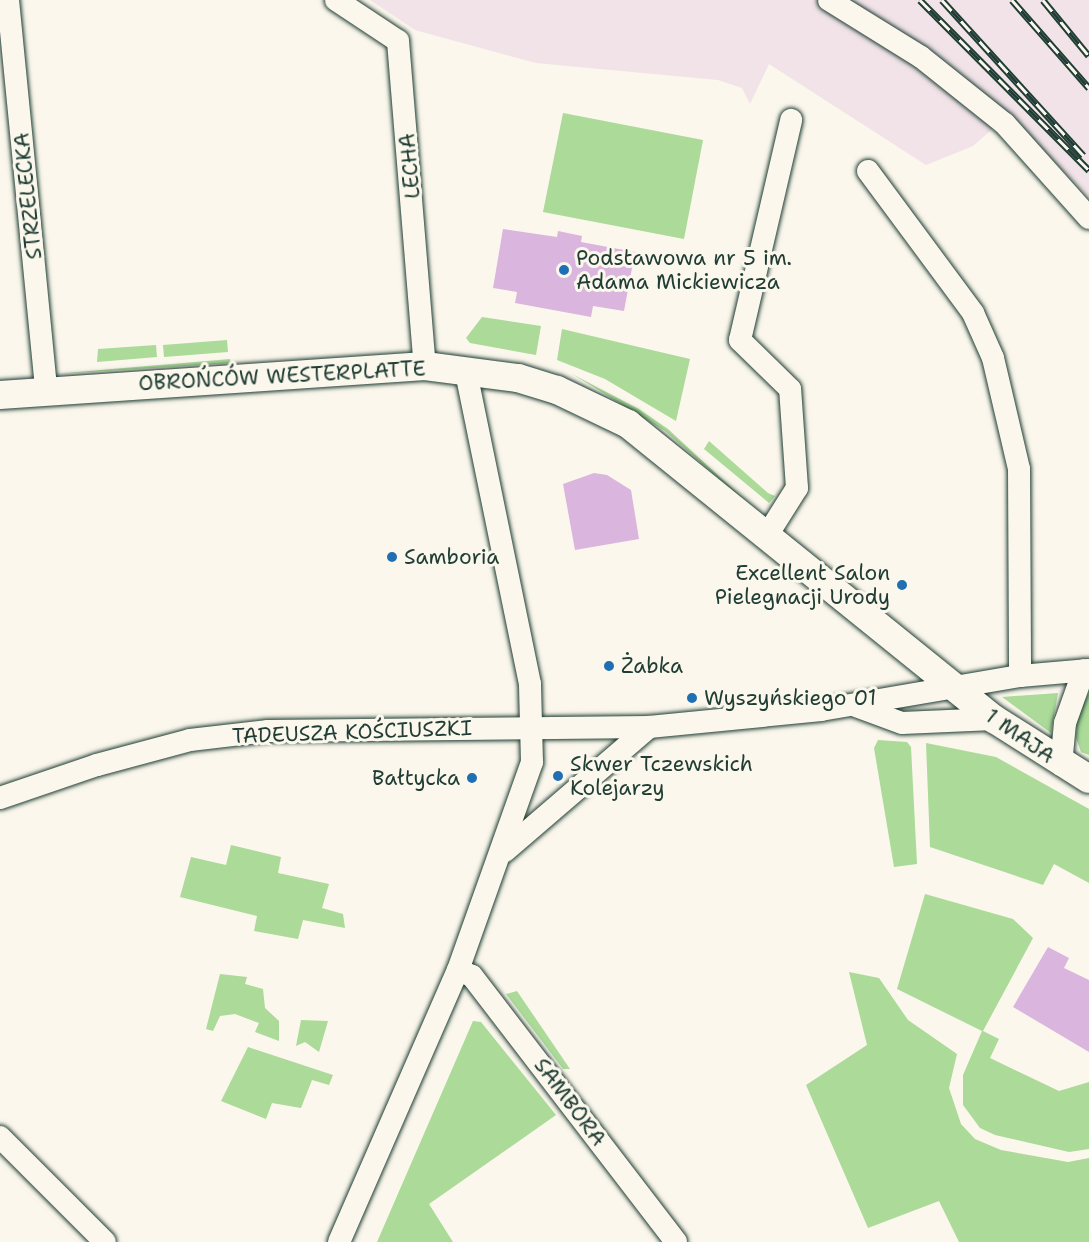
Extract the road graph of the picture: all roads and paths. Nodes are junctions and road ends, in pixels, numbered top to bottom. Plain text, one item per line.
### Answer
1 (8, 0) edge
2 (336, 0) edge
3 (828, 0) edge
4 (791, 120) dead end
5 (868, 171) dead end
6 (1089, 218) edge
7 (425, 366) junction
8 (466, 370) junction
9 (46, 392) junction
10 (0, 395) edge
11 (766, 537) junction
12 (1087, 670) edge
13 (1020, 675) junction
14 (954, 687) junction
15 (852, 705) junction
16 (994, 719) junction
17 (650, 727) junction
18 (532, 728) junction
19 (1061, 765) junction
20 (1089, 779) edge
21 (0, 798) edge
22 (504, 852) junction
23 (458, 970) junction
24 (0, 1137) edge
25 (105, 1242) edge
26 (339, 1242) edge
27 (676, 1242) edge

1 - 9 street, STRZELECKA
2 - 7 street, LECHA
3 - 6 street
4 - 11 street
5 - 13 street
7 - 8 street, OBROŃCÓW WESTERPLATTE
7 - 9 street, OBROŃCÓW WESTERPLATTE
8 - 11 street, OBROŃCÓW WESTERPLATTE
8 - 18 street
9 - 10 street, OBROŃCÓW WESTERPLATTE
11 - 14 street, OBROŃCÓW WESTERPLATTE
12 - 13 street, TADEUSZA KOŚCIUSZKI
12 - 19 street
13 - 14 street, TADEUSZA KOŚCIUSZKI
14 - 15 street, TADEUSZA KOŚCIUSZKI
14 - 16 street, 1 MAJA
15 - 16 street
15 - 17 street, TADEUSZA KOŚCIUSZKI
16 - 19 street, 1 MAJA
17 - 18 street, TADEUSZA KOŚCIUSZKI
17 - 22 street
18 - 21 street, TADEUSZA KOŚCIUSZKI
18 - 22 street
19 - 20 street, 1 MAJA
22 - 23 street
23 - 26 street
23 - 27 street, SAMBORA
24 - 25 street

